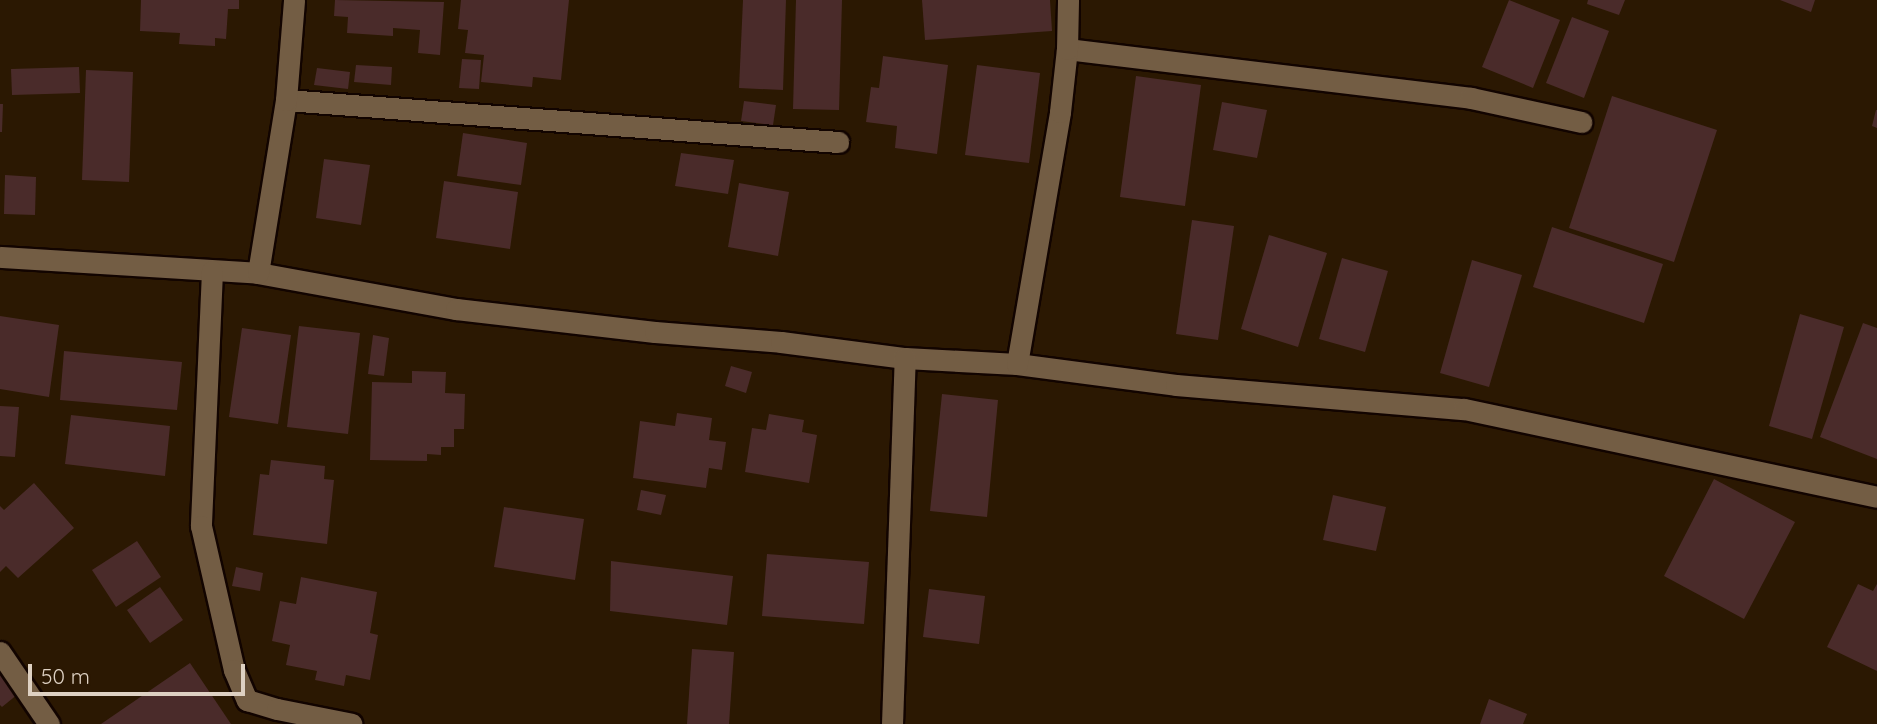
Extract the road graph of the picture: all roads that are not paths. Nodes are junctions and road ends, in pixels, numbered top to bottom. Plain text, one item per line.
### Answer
1 (294, 0) edge
2 (1068, 0) edge
3 (1067, 49) junction
4 (286, 100) junction
5 (1581, 122) dead end
6 (838, 142) dead end
7 (0, 257) edge
8 (212, 271) junction
9 (258, 273) junction
10 (905, 359) junction
11 (1017, 364) junction
12 (1877, 495) edge
13 (0, 652) edge
14 (49, 724) edge
15 (352, 724) edge
16 (892, 724) edge

1 - 4 street
2 - 3 street
3 - 5 street
3 - 11 street
4 - 6 street
4 - 9 street
7 - 8 street
8 - 9 street
8 - 15 street
9 - 10 street
10 - 11 street
10 - 16 street
11 - 12 street
13 - 14 street

